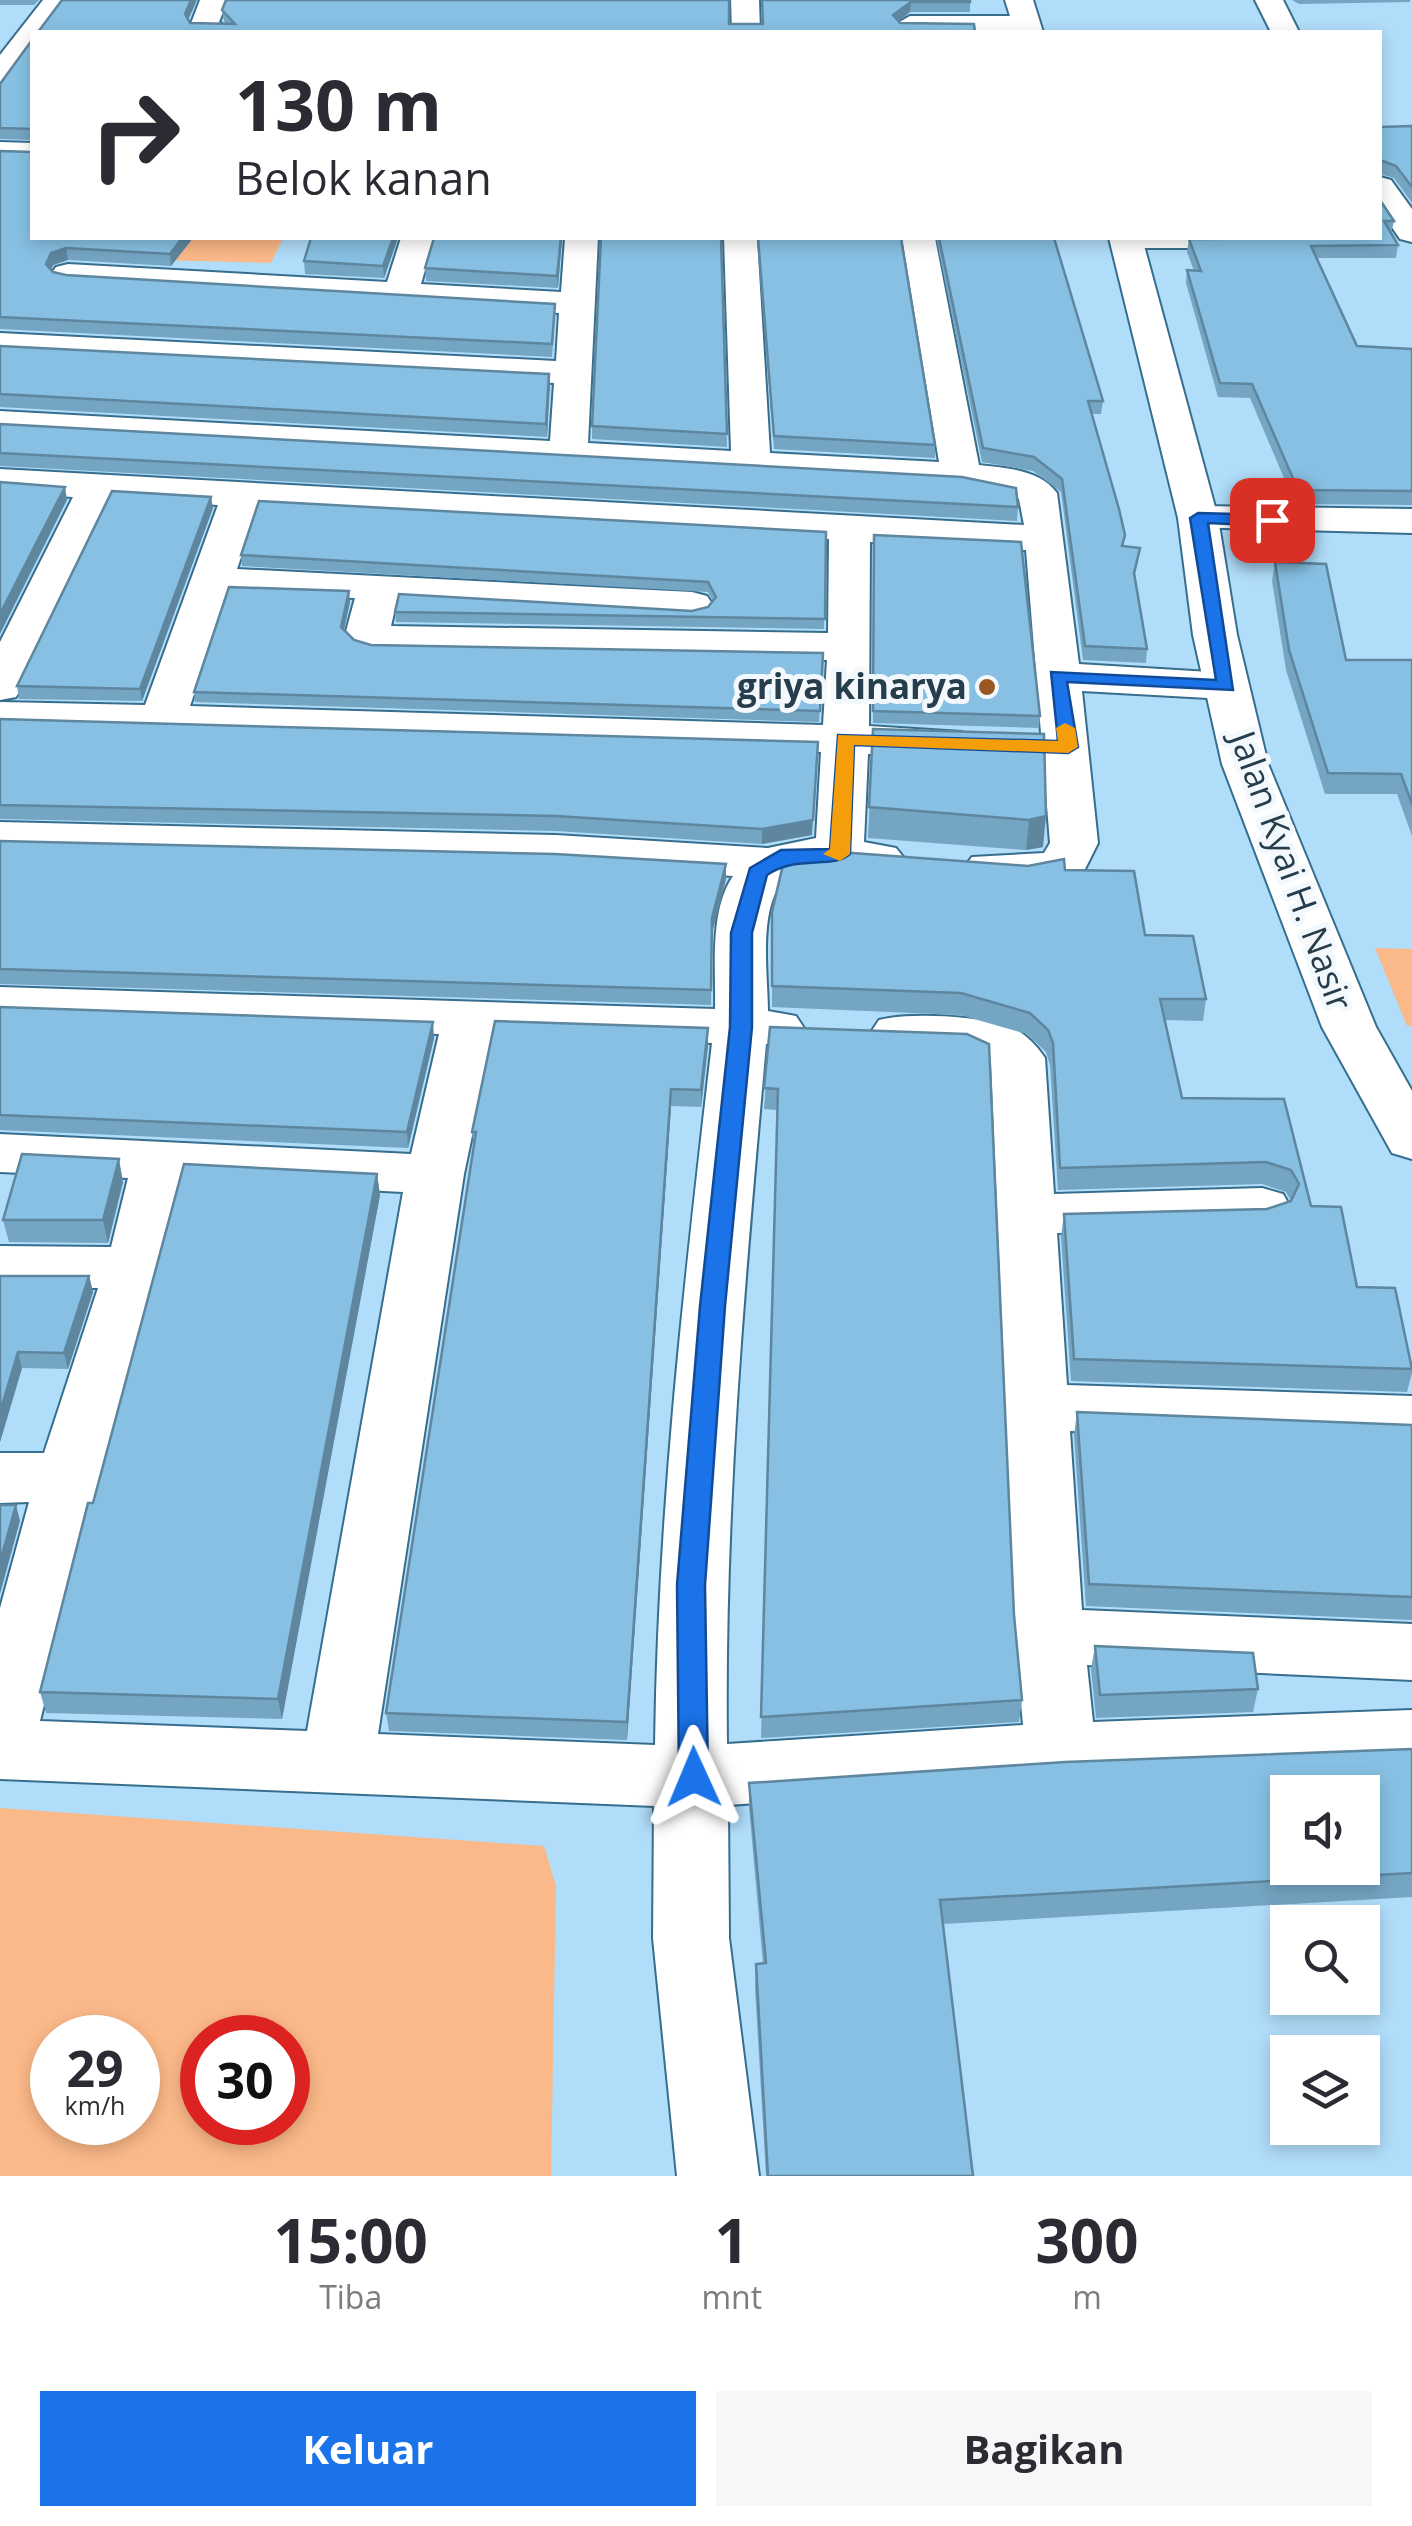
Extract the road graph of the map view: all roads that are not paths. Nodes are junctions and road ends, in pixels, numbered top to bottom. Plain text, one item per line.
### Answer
1 (214, 0) edge
2 (745, 0) edge
3 (1269, 0) edge
4 (53, 5) edge
5 (16, 10) dead end
6 (910, 19) edge
7 (1024, 19) edge
8 (39, 30) edge
9 (215, 30) edge
10 (746, 30) edge
11 (1284, 30) edge
12 (30, 45) edge
13 (5, 88) edge
14 (0, 151) edge
15 (30, 152) edge
16 (1382, 190) edge
17 (1412, 234) edge
18 (1382, 237) edge
19 (86, 240) edge
20 (416, 240) edge
21 (582, 240) edge
22 (741, 240) edge
23 (919, 240) edge
24 (1127, 240) edge
25 (401, 293) junction
26 (575, 303) junction
27 (29, 326) edge
28 (573, 374) junction
29 (0, 422) edge
30 (568, 454) junction
31 (751, 464) junction
32 (961, 475) junction
33 (0, 481) edge
34 (98, 487) junction
35 (242, 495) junction
36 (1198, 518) junction
37 (1412, 521) edge
38 (849, 528) junction
39 (1046, 539) junction
40 (694, 579) junction
41 (213, 581) junction
42 (850, 647) junction
43 (1057, 676) junction
44 (1226, 686) junction
45 (0, 687) edge
46 (0, 716) edge
47 (163, 719) junction
48 (845, 739) junction
49 (1031, 745) junction
50 (0, 837) edge
51 (840, 854) junction
52 (768, 863) junction
53 (0, 1003) edge
54 (470, 1017) junction
55 (741, 1027) junction
56 (1412, 1140) edge
57 (0, 1152) edge
58 (162, 1160) junction
59 (435, 1174) junction
60 (1262, 1208) edge
61 (1026, 1214) junction
62 (0, 1266) edge
63 (135, 1268) junction
64 (1037, 1408) junction
65 (1412, 1420) edge
66 (0, 1478) edge
67 (68, 1478) junction
68 (1049, 1636) junction
69 (1412, 1652) edge
70 (0, 1739) edge
71 (1412, 1740) edge
72 (0, 1749) edge
73 (1061, 1753) junction
74 (337, 1764) junction
75 (694, 1777) junction
76 (718, 2176) edge

1 - 9 street
2 - 10 street
3 - 11 street
4 - 5 street
4 - 8 street
6 - 7 street
12 - 13 street
14 - 15 street
16 - 17 street
17 - 18 street
19 - 27 street
20 - 25 street
21 - 26 street
22 - 31 street
23 - 32 street
24 - 36 street, Jalan Kyai H. Nasir
25 - 26 street
25 - 27 street
26 - 28 street
27 - 28 street
28 - 30 street
29 - 30 street
30 - 31 street
31 - 32 street
32 - 39 street
33 - 34 street
34 - 35 street
34 - 45 street
35 - 40 street
35 - 41 street
36 - 37 street
36 - 44 street, Jalan Kyai H. Nasir
38 - 39 street
38 - 40 street
38 - 42 street
39 - 43 street
40 - 41 street
40 - 42 street
41 - 47 street
42 - 48 street
43 - 44 street
43 - 49 street
44 - 56 street, Jalan Kyai H. Nasir
46 - 47 street
47 - 48 street
48 - 49 street
48 - 51 street
49 - 51 street
50 - 52 street
51 - 52 street
52 - 55 street
53 - 54 street
54 - 55 street
54 - 59 street
55 - 61 street
55 - 75 street
57 - 58 street
58 - 59 street
58 - 63 street
59 - 74 street
60 - 61 street
61 - 64 street
62 - 63 street
63 - 67 street
64 - 65 street
64 - 68 street
66 - 67 street
67 - 70 street
68 - 69 street
68 - 73 street
71 - 73 street
72 - 74 street
73 - 75 street
74 - 75 street
75 - 76 street

